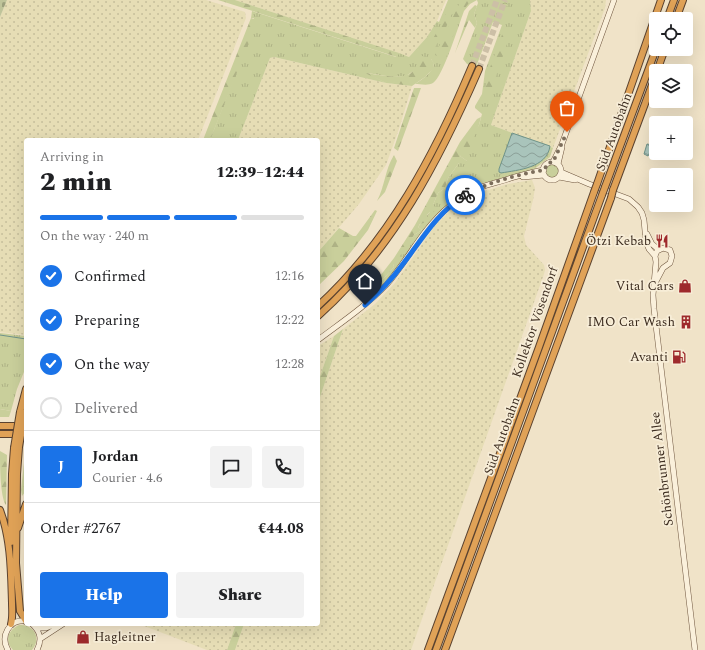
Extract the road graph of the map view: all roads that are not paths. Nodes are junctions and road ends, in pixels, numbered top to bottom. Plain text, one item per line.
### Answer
1 (614, 0) edge
2 (661, 0) edge
3 (674, 0) edge
4 (685, 0) edge
5 (670, 12) edge
6 (679, 12) edge
7 (653, 56) edge
8 (472, 66) tunnel mouth
9 (479, 69) tunnel mouth
10 (649, 93) edge
11 (556, 163) junction
12 (544, 172) junction
13 (560, 174) junction
14 (646, 231) junction
15 (658, 250) junction
16 (654, 256) junction
17 (656, 262) junction
18 (664, 266) junction
19 (654, 285) junction
20 (320, 304) edge
21 (320, 314) edge
22 (320, 339) edge
23 (24, 411) edge
24 (0, 426) edge
25 (24, 426) edge
26 (0, 434) edge
27 (24, 434) edge
28 (17, 448) junction
29 (0, 510) edge
30 (24, 510) edge
31 (16, 542) junction
32 (10, 562) junction
33 (24, 619) edge
34 (24, 621) edge
35 (11, 624) junction
36 (34, 626) edge
37 (51, 626) edge
38 (60, 626) edge
39 (37, 628) junction
40 (40, 639) junction
41 (2, 640) edge
42 (0, 649) edge
43 (7, 649) edge
44 (37, 650) edge
45 (428, 650) edge
46 (436, 650) edge
47 (445, 650) edge
48 (695, 650) edge

1 - 11 main road
2 - 45 highway, Kollektor Vösendorf, bridge
3 - 5 highway
4 - 6 highway
7 - 46 highway, Süd Autobahn, bridge
8 - 20 highway
9 - 21 highway
10 - 47 highway, Süd Autobahn, bridge
11 - 12 main road
11 - 13 main road
12 - 13 main road
12 - 22 main road
13 - 14 main road, Schönbrunner Allee
14 - 15 main road, Schönbrunner Allee
14 - 16 main road, Schönbrunner Allee
15 - 16 main road
15 - 18 main road, Schönbrunner Allee
16 - 17 main road, Schönbrunner Allee
17 - 18 main road
17 - 19 main road, Schönbrunner Allee
18 - 19 main road, Schönbrunner Allee
19 - 48 main road, Schönbrunner Allee
23 - 28 highway, bridge
24 - 25 highway
26 - 27 highway
28 - 31 highway
28 - 32 highway
29 - 32 highway
30 - 31 highway
31 - 33 highway
32 - 35 highway
34 - 35 main road
35 - 41 main road
36 - 39 main road
37 - 39 main road
38 - 40 main road
39 - 40 main road
40 - 44 main road
41 - 43 main road
42 - 43 main road

